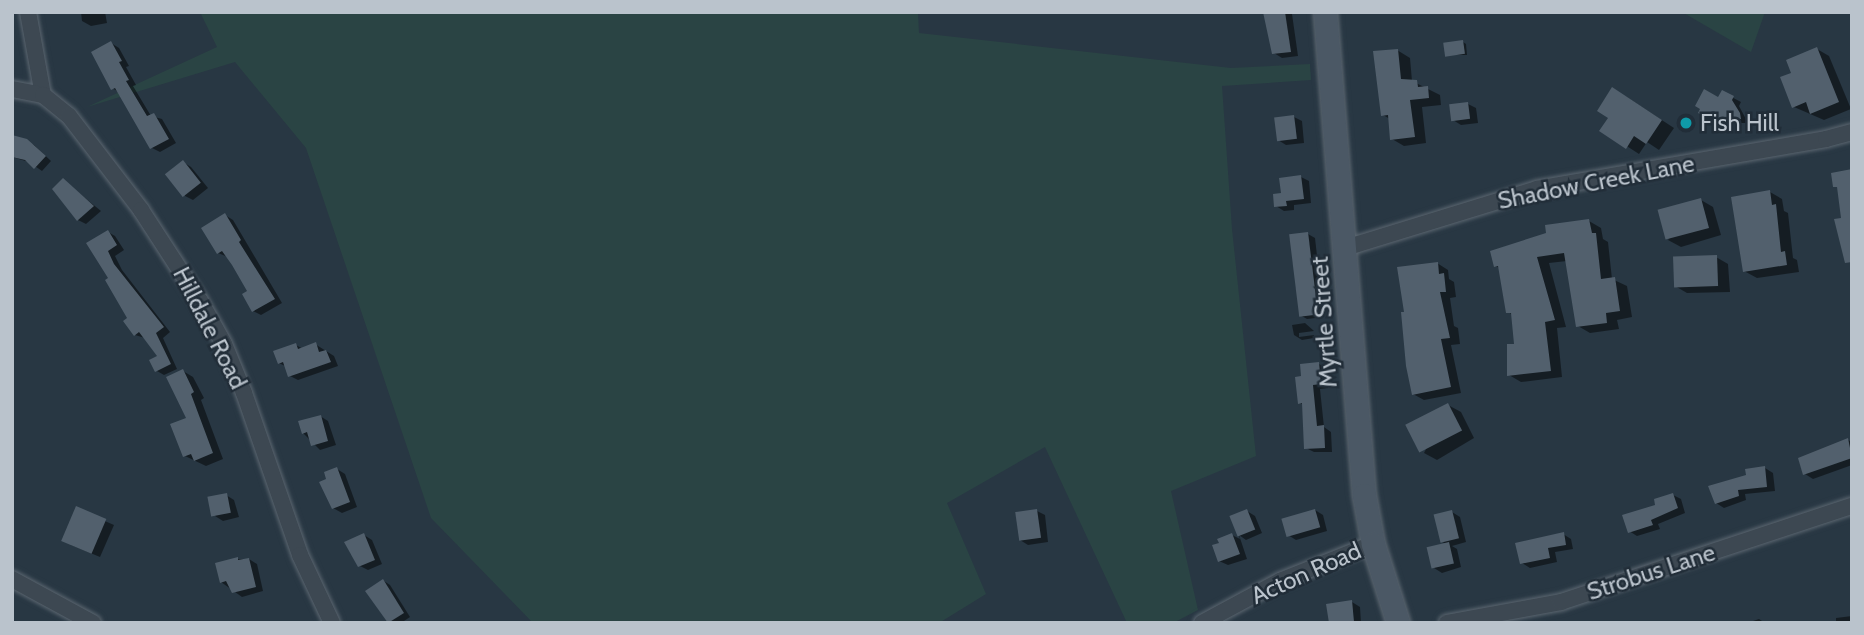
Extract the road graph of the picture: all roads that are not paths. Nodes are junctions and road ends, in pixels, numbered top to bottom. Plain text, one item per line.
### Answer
1 (28, 12) edge
2 (1325, 12) edge
3 (12, 89) edge
4 (43, 95) junction
5 (1852, 131) edge
6 (1345, 248) junction
7 (1852, 506) edge
8 (1373, 544) junction
9 (12, 579) edge
10 (93, 623) edge
11 (332, 623) edge
12 (1202, 623) edge
13 (1398, 623) edge
14 (1447, 623) edge

1 - 4 street
2 - 6 street, Myrtle Street
3 - 4 street, Hilldale Road
4 - 11 street, Hilldale Road
5 - 6 street, Shadow Creek Lane
6 - 8 street, Myrtle Street
7 - 14 street, Strobus Lane
8 - 12 street, Acton Road
8 - 13 street, Myrtle Street
9 - 10 street

